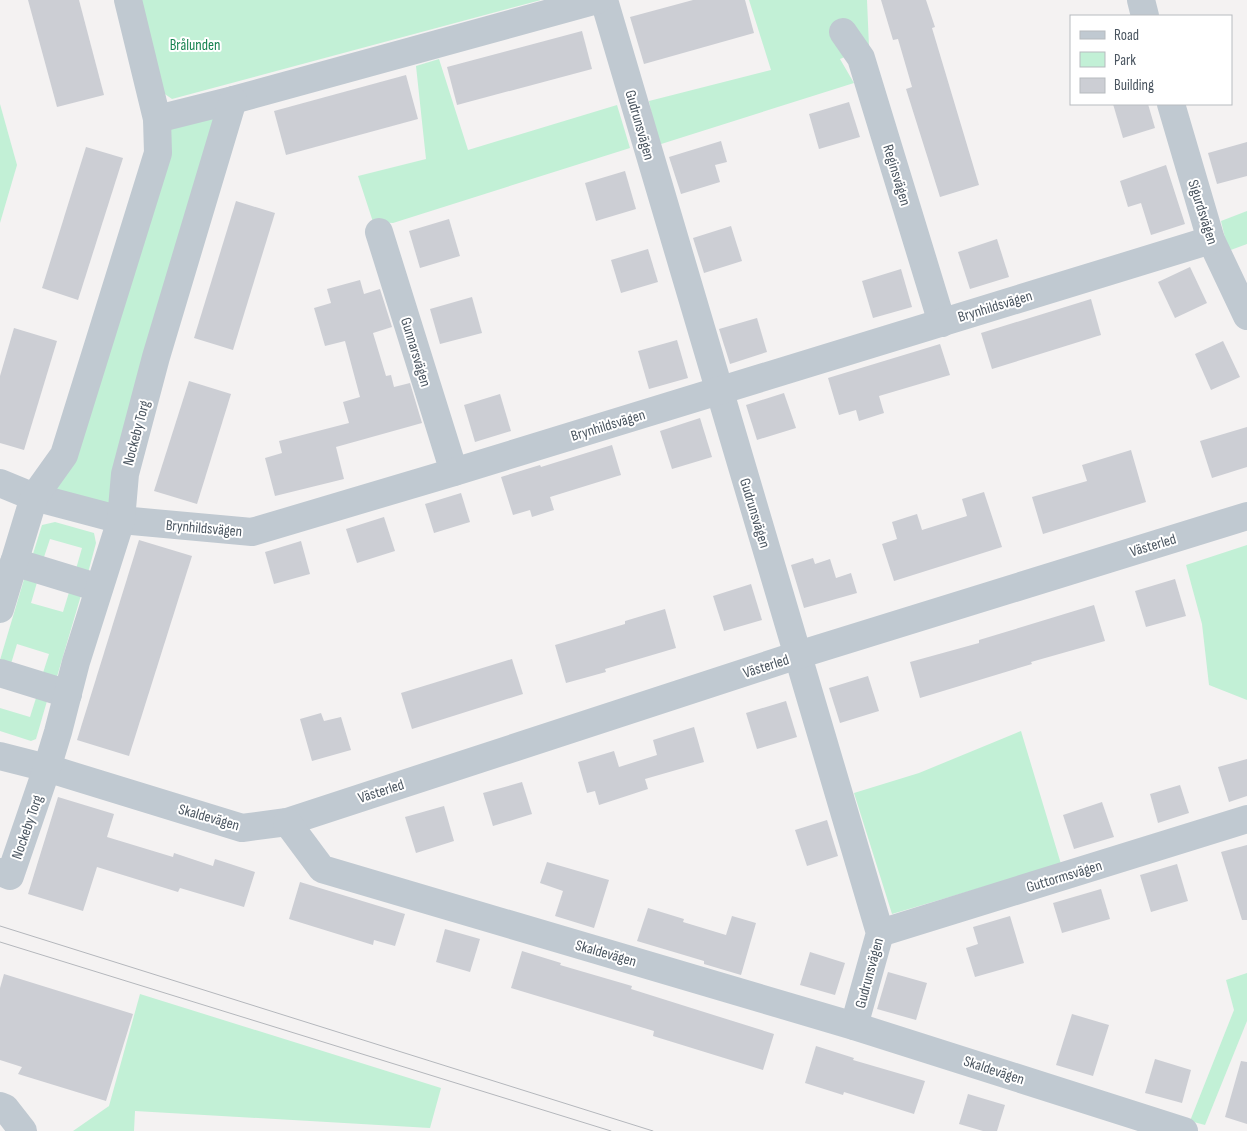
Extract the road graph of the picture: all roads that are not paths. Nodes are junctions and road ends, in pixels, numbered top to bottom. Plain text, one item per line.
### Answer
1 (128, 0) edge
2 (596, 0) edge
3 (604, 0) edge
4 (1141, 0) edge
5 (1145, 15) edge
6 (843, 32) dead end
7 (233, 100) junction
8 (1171, 105) edge
9 (157, 119) junction
10 (379, 232) dead end
11 (1211, 240) junction
12 (1247, 316) edge
13 (942, 323) junction
14 (719, 391) junction
15 (454, 472) junction
16 (0, 483) edge
17 (34, 497) junction
18 (1247, 516) edge
19 (121, 520) junction
20 (14, 562) junction
21 (99, 588) junction
22 (0, 609) edge
23 (798, 655) junction
24 (0, 673) edge
25 (68, 694) junction
26 (0, 756) edge
27 (47, 768) junction
28 (1247, 820) edge
29 (287, 822) junction
30 (0, 872) edge
31 (880, 933) junction
32 (854, 1026) junction
33 (0, 1106) edge
34 (23, 1131) edge
35 (1184, 1131) edge

1 - 9 street
2 - 7 street
3 - 14 street, Gudrunsvägen
4 - 5 street
6 - 13 street, Reginsvägen
7 - 9 street
7 - 19 street, Nockeby Torg
8 - 11 street, Sigurdsvägen
9 - 17 street
10 - 15 street, Gunnarsvägen
11 - 12 street, Sigurdsvägen
11 - 13 street, Brynhildsvägen
13 - 14 street, Brynhildsvägen
14 - 15 street, Brynhildsvägen
14 - 23 street, Gudrunsvägen
15 - 19 street, Brynhildsvägen
16 - 17 street, Brynhildsvägen
17 - 19 street, Brynhildsvägen
17 - 20 street
18 - 23 street, Västerled
19 - 21 street, Nockeby Torg
20 - 21 street
20 - 22 street
21 - 25 street, Nockeby Torg
23 - 29 street, Västerled
23 - 31 street, Gudrunsvägen
24 - 25 street
25 - 27 street, Nockeby Torg
26 - 27 street
27 - 29 street, Skaldevägen
27 - 30 street, Nockeby Torg
28 - 31 street, Guttormsvägen
29 - 32 street, Skaldevägen
31 - 32 street, Gudrunsvägen
32 - 35 street, Skaldevägen
33 - 34 street

